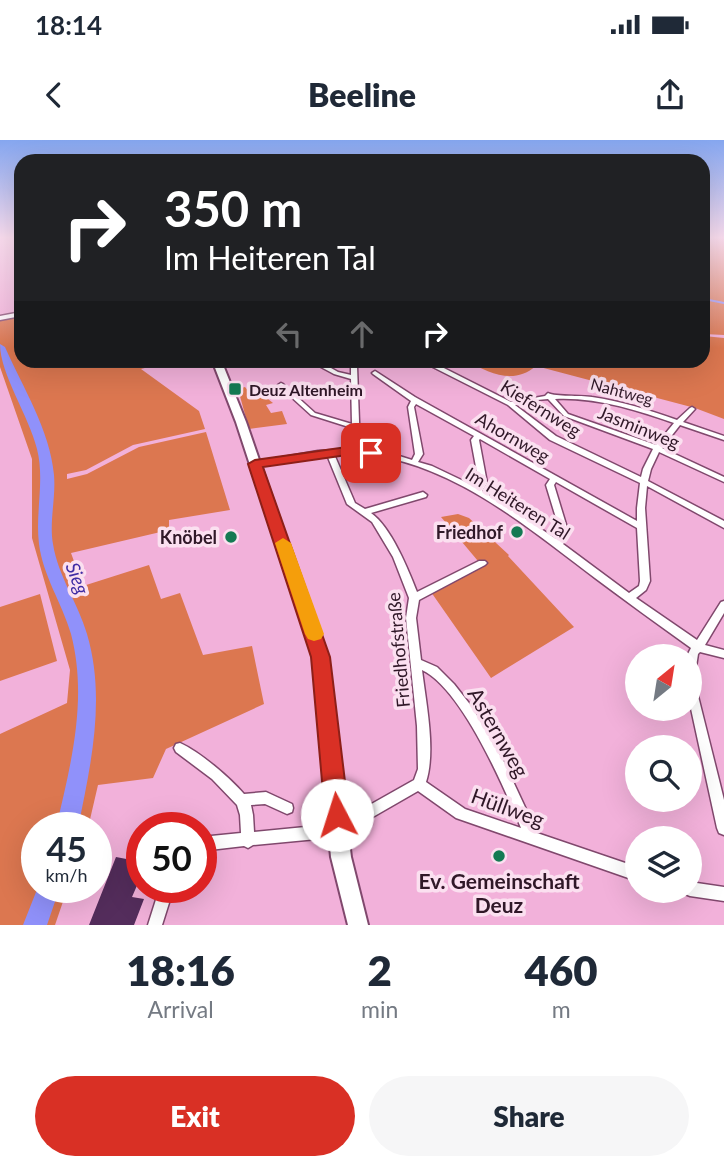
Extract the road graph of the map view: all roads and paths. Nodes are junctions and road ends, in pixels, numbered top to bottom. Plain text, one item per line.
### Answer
1 (220, 368) edge
2 (326, 368) edge
3 (354, 368) edge
4 (438, 368) edge
5 (375, 373) dead end
6 (354, 378) junction
7 (281, 386) dead end
8 (548, 395) junction
9 (414, 402) junction
10 (510, 404) junction
11 (692, 408) dead end
12 (676, 423) junction
13 (355, 427) junction
14 (478, 436) junction
15 (724, 438) edge
16 (657, 448) junction
17 (356, 451) junction
18 (330, 453) junction
19 (414, 463) junction
20 (255, 464) junction
21 (554, 478) junction
22 (724, 480) edge
23 (642, 482) junction
24 (477, 492) junction
25 (423, 495) dead end
26 (365, 512) junction
27 (724, 525) edge
28 (639, 526) junction
29 (558, 545) junction
30 (482, 563) dead end
31 (414, 598) junction
32 (629, 598) junction
33 (724, 606) edge
34 (694, 644) edge
35 (700, 644) edge
36 (702, 648) edge
37 (724, 654) edge
38 (415, 662) junction
39 (699, 721) edge
40 (180, 748) dead end
41 (419, 784) junction
42 (241, 800) junction
43 (287, 808) dead end
44 (724, 828) edge
45 (338, 830) junction
46 (532, 838) junction
47 (248, 841) junction
48 (217, 843) edge
49 (625, 870) edge
50 (702, 891) edge
51 (724, 894) edge
52 (162, 903) edge
53 (155, 925) edge
54 (358, 925) edge

1 - 20 main road
2 - 6 street
3 - 6 street
4 - 10 street, Kiefernweg
5 - 9 street, Ahornweg
6 - 13 street
7 - 13 street
8 - 10 street, Nahtweg
8 - 12 street, Nahtweg
8 - 16 street, Jasminweg
9 - 14 street, Ahornweg
9 - 19 street
10 - 23 street, Kiefernweg
11 - 12 street
12 - 15 street, Nahtweg
12 - 16 street
13 - 17 street
14 - 21 street, Ahornweg
14 - 24 street
16 - 22 street, Jasminweg
16 - 23 street
17 - 18 street, Im Heiteren Tal
17 - 19 street, Im Heiteren Tal
18 - 20 street, Im Heiteren Tal
18 - 26 street, Friedhofstraße
19 - 24 street, Im Heiteren Tal
20 - 45 main road
21 - 28 street, Ahornweg
21 - 29 street
23 - 27 street
23 - 28 street
24 - 29 street, Im Heiteren Tal
25 - 26 street
26 - 31 street, Friedhofstraße
28 - 32 street
29 - 32 street, Im Heiteren Tal
30 - 31 street
31 - 38 street, Friedhofstraße
32 - 34 street, Im Heiteren Tal
33 - 35 street
36 - 37 street
38 - 41 street, Friedhofstraße
38 - 46 street, Asternweg
39 - 44 street
40 - 42 street
41 - 45 street
41 - 46 street, Hüllweg
42 - 43 street
42 - 47 street
45 - 47 street
45 - 54 main road
46 - 49 street, Hüllweg
47 - 48 street
50 - 51 street
52 - 53 street

